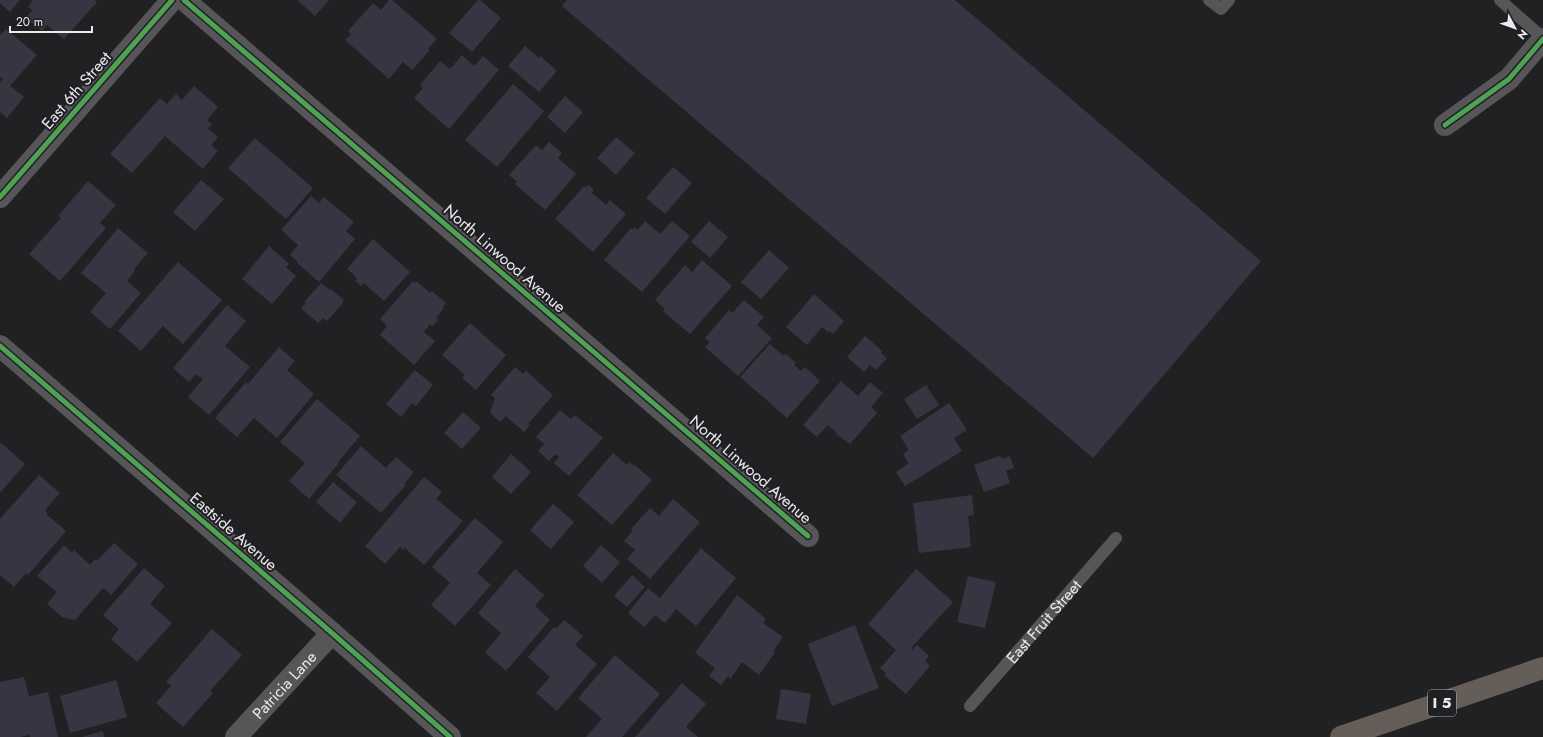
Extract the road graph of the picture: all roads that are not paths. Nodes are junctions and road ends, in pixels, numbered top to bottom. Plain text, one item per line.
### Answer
1 (172, 0) edge
2 (184, 0) edge
3 (1210, 0) edge
4 (1229, 0) edge
5 (1500, 0) edge
6 (1543, 39) edge
7 (1445, 125) dead end
8 (0, 197) edge
9 (0, 346) edge
10 (808, 536) dead end
11 (1116, 538) dead end
12 (332, 633) junction
13 (1543, 668) edge
14 (970, 706) dead end
15 (236, 737) edge
16 (450, 737) edge
17 (1341, 737) edge

1 - 8 street, East 6th Street
2 - 10 street, North Linwood Avenue
3 - 4 lane
5 - 6 lane
6 - 7 street
9 - 12 street, Eastside Avenue
11 - 14 lane, East Fruit Street
12 - 15 street, Patricia Lane
12 - 16 street, Eastside Avenue
13 - 17 highway, I 5

